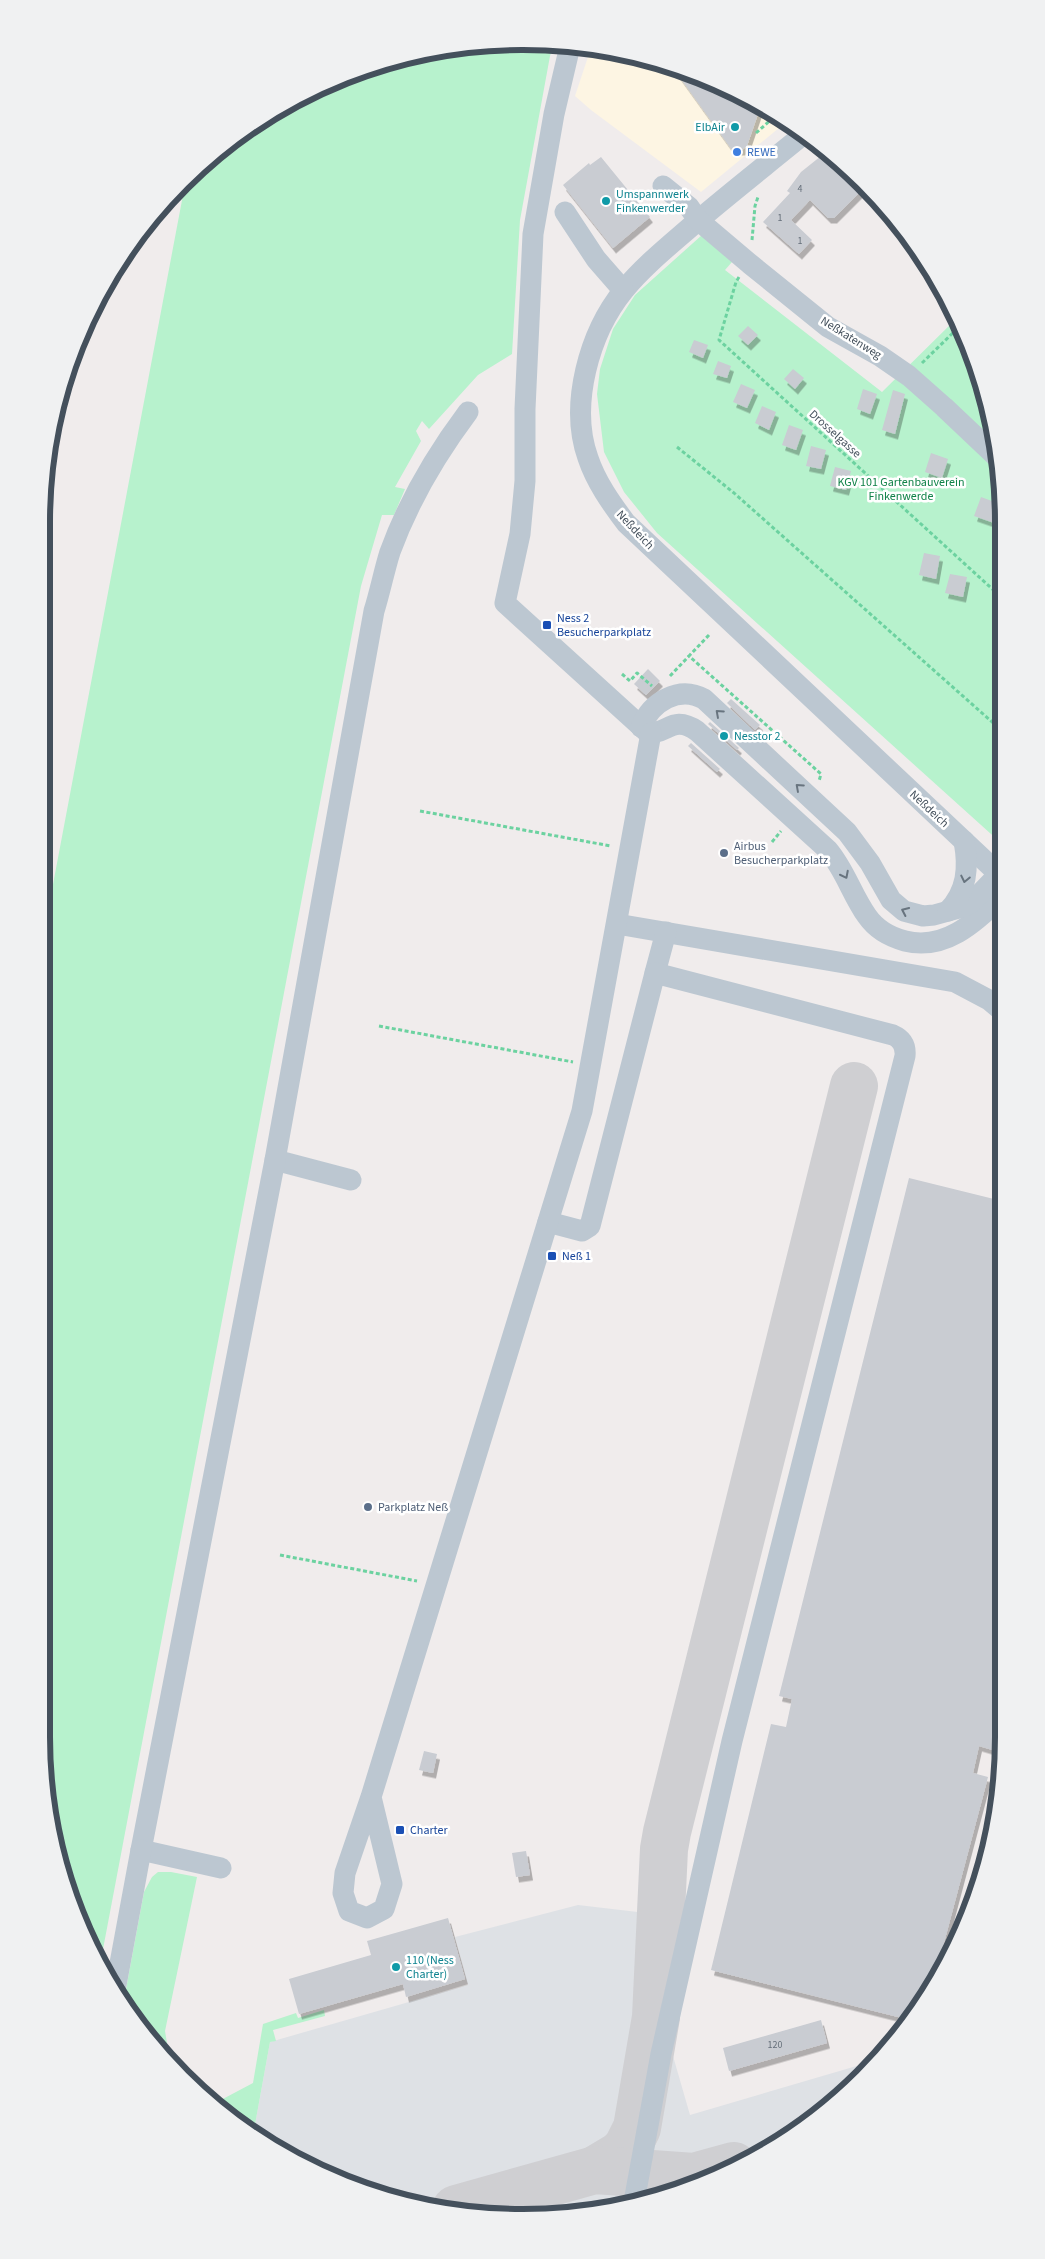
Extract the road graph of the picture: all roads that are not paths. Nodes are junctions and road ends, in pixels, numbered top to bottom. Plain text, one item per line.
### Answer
1 (568, 52) edge
2 (798, 139) edge
3 (663, 186) dead end
4 (565, 212) dead end
5 (698, 220) junction
6 (624, 290) junction
7 (468, 412) dead end
8 (989, 450) edge
9 (646, 730) junction
10 (964, 841) junction
11 (995, 870) edge
12 (995, 880) edge
13 (995, 903) edge
14 (948, 911) junction
15 (617, 924) junction
16 (666, 932) junction
17 (655, 972) junction
18 (995, 1005) edge
19 (274, 1160) junction
20 (351, 1180) dead end
21 (548, 1222) junction
22 (370, 1797) junction
23 (141, 1850) junction
24 (222, 1868) dead end
25 (117, 1979) edge
26 (635, 2195) edge

1 - 9 street
2 - 5 street, Neßdeich
3 - 5 street, Neßkatenweg
4 - 6 street
5 - 6 street, Neßdeich
5 - 8 street, Neßkatenweg
6 - 10 street, Neßdeich
7 - 19 street
9 -> 13 street
14 -> 9 street
9 - 15 street
10 - 11 street, Neßdeich
10 -> 14 street
12 - 14 street
15 - 16 street
15 - 21 street
16 - 17 street
16 - 18 street
17 - 21 street
17 - 26 street
19 - 20 street
19 - 23 street
21 - 22 street
22 - 22 street
23 - 24 street
23 - 25 street

